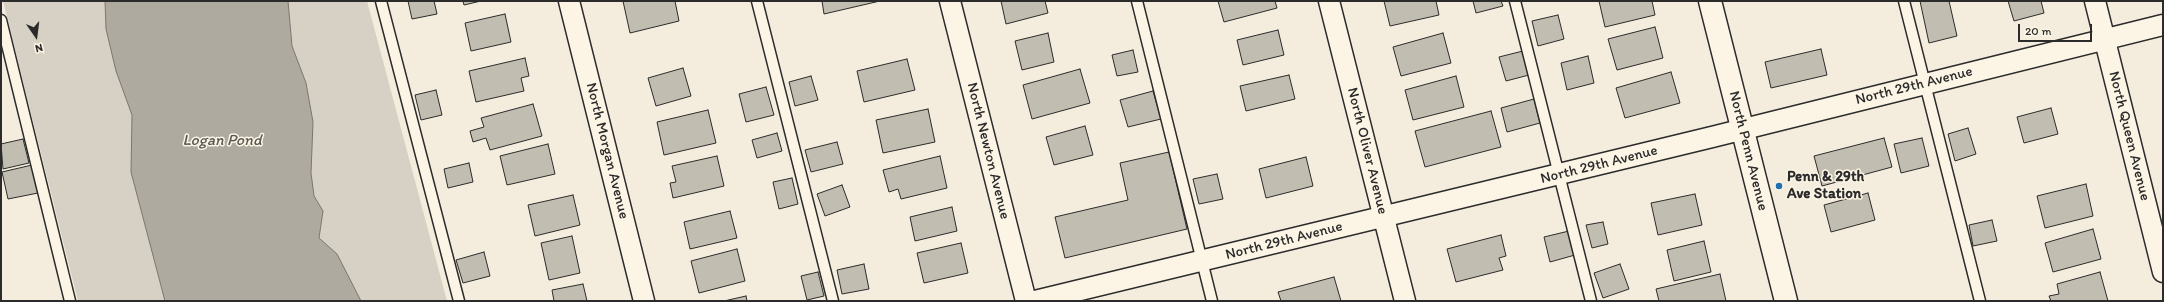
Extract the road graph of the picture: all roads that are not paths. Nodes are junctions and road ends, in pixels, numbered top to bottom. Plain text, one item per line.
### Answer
1 (381, 1) edge
2 (569, 1) edge
3 (757, 1) edge
4 (950, 1) edge
5 (1137, 1) edge
6 (1329, 1) edge
7 (1515, 1) edge
8 (1710, 1) edge
9 (1904, 1) edge
10 (2094, 1) edge
11 (1, 20) edge
12 (2163, 25) edge
13 (2104, 39) junction
14 (1925, 83) junction
15 (1742, 130) junction
16 (1559, 175) junction
17 (1384, 217) junction
18 (1202, 261) junction
19 (2163, 272) edge
20 (70, 301) edge
21 (459, 301) edge
22 (644, 301) edge
23 (832, 301) edge
24 (1026, 301) edge
25 (1035, 301) edge
26 (1212, 301) edge
27 (1405, 301) edge
28 (1591, 301) edge
29 (1786, 301) edge
30 (1980, 301) edge

1 - 21 lane
2 - 22 street, North Morgan Avenue
3 - 23 lane
4 - 24 street, North Newton Avenue
5 - 18 lane
6 - 17 street, North Oliver Avenue
7 - 16 lane
8 - 15 main road, North Penn Avenue
9 - 14 lane
10 - 13 street, North Queen Avenue
11 - 20 lane
12 - 13 street, North 29th Avenue
13 - 14 street, North 29th Avenue
13 - 19 street, North Queen Avenue
14 - 15 street, North 29th Avenue
14 - 30 lane
15 - 16 street, North 29th Avenue
15 - 29 main road, North Penn Avenue
16 - 17 street, North 29th Avenue
16 - 28 lane
17 - 18 street, North 29th Avenue
17 - 27 street, North Oliver Avenue
18 - 25 street, North 29th Avenue
18 - 26 lane

